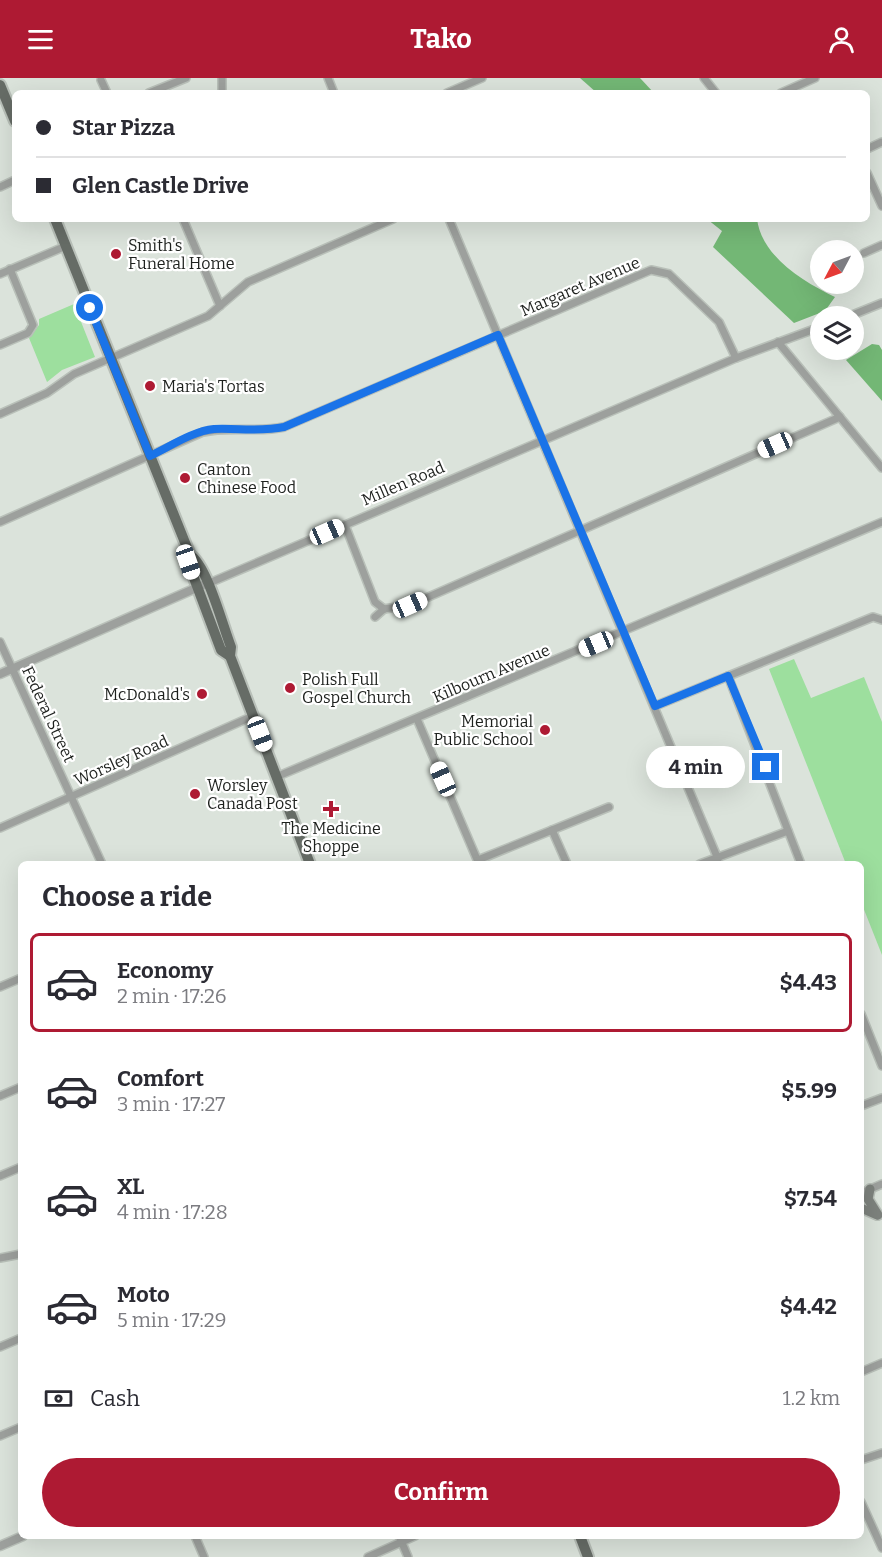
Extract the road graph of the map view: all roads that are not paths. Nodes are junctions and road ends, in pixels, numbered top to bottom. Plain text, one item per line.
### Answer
1 (186, 78) edge
2 (482, 78) edge
3 (704, 78) edge
4 (815, 78) edge
5 (101, 81) dead end
6 (0, 85) edge
7 (106, 90) edge
8 (156, 90) edge
9 (454, 90) edge
10 (714, 90) edge
11 (788, 90) edge
12 (12, 115) edge
13 (870, 180) edge
14 (882, 206) edge
15 (56, 222) edge
16 (184, 222) edge
17 (386, 222) edge
18 (450, 222) edge
19 (882, 245) edge
20 (66, 246) junction
21 (864, 253) dead end
22 (10, 269) junction
23 (0, 273) edge
24 (882, 303) edge
25 (220, 306) junction
26 (864, 310) edge
27 (810, 331) edge
28 (498, 335) junction
29 (778, 342) junction
30 (0, 345) edge
31 (111, 358) junction
32 (736, 358) junction
33 (0, 414) edge
34 (840, 417) junction
35 (542, 440) junction
36 (150, 456) junction
37 (882, 468) edge
38 (0, 522) edge
39 (882, 522) edge
40 (345, 525) junction
41 (581, 530) junction
42 (202, 586) junction
43 (384, 609) junction
44 (375, 617) dead end
45 (882, 620) edge
46 (624, 632) junction
47 (0, 642) edge
48 (12, 668) junction
49 (0, 674) edge
50 (728, 676) junction
51 (655, 706) junction
52 (253, 716) junction
53 (417, 719) junction
54 (276, 777) junction
55 (72, 796) junction
56 (609, 807) dead end
57 (0, 828) edge
58 (552, 830) junction
59 (788, 831) junction
60 (718, 859) junction
61 (101, 861) edge
62 (309, 861) edge
63 (478, 861) edge
64 (480, 861) edge
65 (566, 861) edge
66 (711, 861) edge
67 (800, 861) edge
68 (18, 979) edge
69 (0, 987) edge
70 (864, 1021) edge
71 (882, 1066) edge
72 (18, 1089) edge
73 (0, 1096) edge
74 (882, 1098) edge
75 (864, 1105) edge
76 (18, 1168) edge
77 (0, 1176) edge
78 (882, 1184) edge
79 (865, 1191) edge
80 (864, 1209) edge
81 (880, 1216) edge
82 (18, 1255) edge
83 (0, 1258) edge
84 (18, 1339) edge
85 (0, 1347) edge
86 (882, 1363) edge
87 (864, 1371) edge
88 (18, 1428) edge
89 (0, 1436) edge
90 (882, 1453) edge
91 (864, 1459) edge
92 (864, 1509) edge
93 (18, 1538) edge
94 (196, 1539) edge
95 (401, 1539) edge
96 (581, 1539) edge
97 (0, 1546) edge
98 (882, 1548) edge
99 (204, 1557) edge
100 (368, 1557) edge
101 (408, 1557) edge
102 (588, 1557) edge

1 - 8 street
2 - 9 street
3 - 10 street
4 - 11 street
5 - 7 street
6 - 12 main road
13 - 14 street
15 - 20 main road
16 - 25 street
17 - 25 street
18 - 28 street
19 - 21 street
20 - 22 street
20 - 31 main road
22 - 23 street
22 - 30 street
24 - 26 street
25 - 31 street
27 - 29 street, Millen Road
28 - 32 street, Margaret Avenue
28 - 35 street
28 - 36 street, Margaret Avenue
29 - 32 street, Millen Road
29 - 34 street
31 - 33 street
31 - 36 main road
32 - 35 street, Millen Road
34 - 37 street
34 - 41 street
35 - 40 street, Millen Road
35 - 41 street
36 - 38 street, Margaret Avenue
36 - 42 main road
39 - 46 street, Kilbourn Avenue
40 - 42 street, Millen Road
40 - 43 street
41 - 43 street
41 - 46 street
42 - 48 street, Millen Road
42 - 52 main road
43 - 44 street
45 - 50 street
46 - 51 street
46 - 53 street, Kilbourn Avenue
47 - 48 street, Federal Street
48 - 49 street, Millen Road
48 - 55 street, Federal Street
50 - 51 street
50 - 59 street
51 - 60 street
52 - 54 main road
52 - 55 street, Worsley Road
53 - 54 street, Kilbourn Avenue
53 - 63 street
54 - 62 main road
55 - 57 street, Worsley Road
55 - 61 street, Federal Street
56 - 58 street
58 - 64 street
58 - 65 street
59 - 60 street
59 - 67 street
60 - 66 street
68 - 69 street
70 - 71 street
72 - 73 street
74 - 75 street
76 - 77 street
78 - 79 street
79 - 81 main road
80 - 81 main road
82 - 83 street
84 - 85 street
86 - 87 street
88 - 89 street
90 - 91 street
92 - 98 street
93 - 97 street
94 - 99 street
95 - 100 street
95 - 101 street
96 - 102 main road

